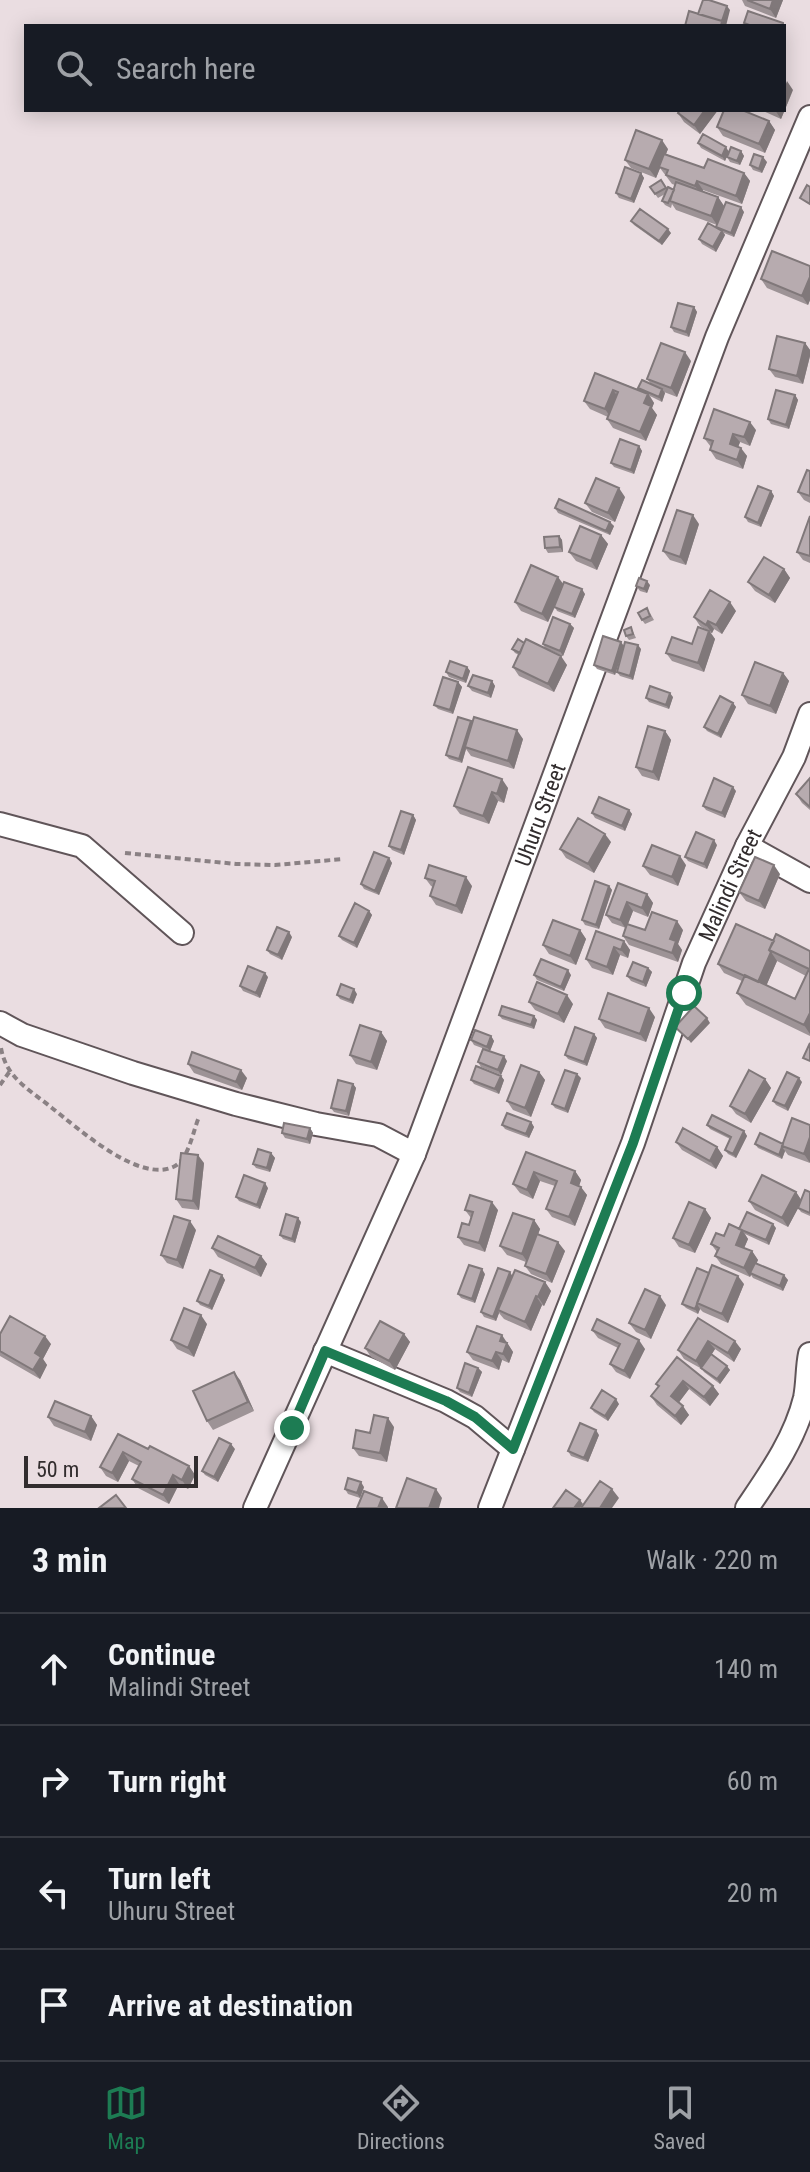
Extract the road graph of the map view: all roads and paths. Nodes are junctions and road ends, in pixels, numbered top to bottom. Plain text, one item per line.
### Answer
1 (810, 117) edge
2 (810, 714) edge
3 (0, 824) edge
4 (747, 846) junction
5 (87, 850) junction
6 (343, 859) dead end
7 (810, 881) edge
8 (182, 933) dead end
9 (0, 1023) edge
10 (0, 1046) edge
11 (10, 1071) junction
12 (0, 1085) edge
13 (209, 1096) junction
14 (414, 1154) junction
15 (325, 1351) junction
16 (810, 1354) edge
17 (513, 1449) junction
18 (255, 1508) edge
19 (490, 1508) edge
20 (747, 1508) edge

1 - 14 street, Uhuru Street
2 - 4 street, Malindi Street
3 - 5 street
4 - 7 street
4 - 17 street, Malindi Street
5 - 6 path
5 - 8 street
9 - 13 street
10 - 11 path
11 - 12 path
11 - 13 path
13 - 14 street
14 - 15 street, Uhuru Street
15 - 17 street
15 - 18 street, Uhuru Street
16 - 20 street
17 - 19 street, Malindi Street

